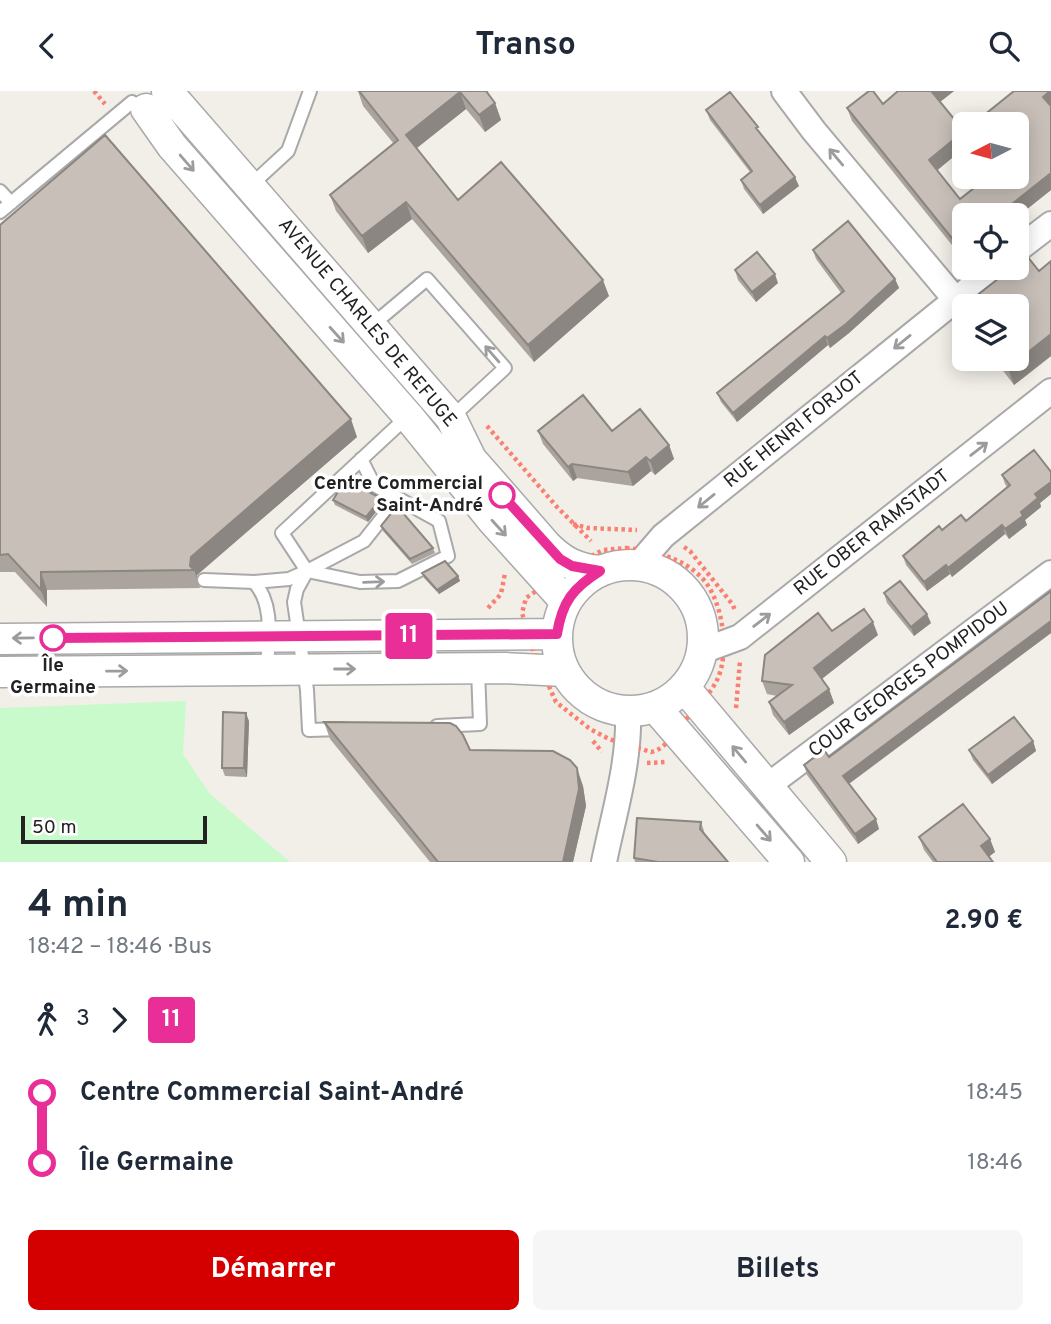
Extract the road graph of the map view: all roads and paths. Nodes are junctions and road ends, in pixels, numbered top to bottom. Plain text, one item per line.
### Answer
1 (310, 91) edge
2 (784, 91) edge
3 (148, 97) edge
4 (251, 185) junction
5 (0, 191) edge
6 (10, 203) junction
7 (0, 212) edge
8 (1051, 224) edge
9 (1029, 241) edge
10 (980, 280) edge
11 (961, 294) edge
12 (952, 295) edge
13 (952, 301) edge
14 (371, 325) junction
15 (418, 404) junction
16 (1046, 404) edge
17 (451, 418) junction
18 (361, 460) junction
19 (398, 498) junction
20 (572, 524) dead end
21 (645, 558) junction
22 (505, 569) dead end
23 (307, 571) junction
24 (1051, 573) edge
25 (578, 574) junction
26 (204, 580) dead end
27 (254, 582) junction
28 (483, 612) dead end
29 (543, 635) junction
30 (268, 636) junction
31 (300, 636) junction
32 (0, 639) edge
33 (713, 647) junction
34 (304, 669) junction
35 (478, 669) junction
36 (267, 670) junction
37 (552, 670) junction
38 (0, 672) edge
39 (691, 696) junction
40 (642, 709) junction
41 (427, 726) edge
42 (362, 728) edge
43 (676, 731) junction
44 (627, 745) junction
45 (766, 787) junction
46 (604, 862) edge
47 (789, 862) edge
48 (831, 862) edge

1 - 4 lane
12 -> 2 street
3 - 4 street, AVENUE CHARLES DE REFUGE
3 - 6 lane
3 -> 15 street, AVENUE CHARLES DE REFUGE
4 - 14 street, AVENUE CHARLES DE REFUGE
5 - 6 lane
6 - 7 lane
8 - 9 street
10 - 11 street, RUE HENRI FORJOT
13 -> 21 street, RUE HENRI FORJOT
14 - 15 street, AVENUE CHARLES DE REFUGE
17 -> 14 lane
15 - 17 street, AVENUE CHARLES DE REFUGE
15 - 18 lane
15 -> 25 street, AVENUE CHARLES DE REFUGE
33 -> 16 street, RUE OBER RAMSTADT
17 - 25 street, AVENUE CHARLES DE REFUGE
18 - 19 lane
18 - 23 lane
19 - 23 lane
23 -> 19 lane
20 - 25 path
21 - 25 street
21 - 25 path
21 - 33 street
21 - 33 path
22 - 28 path
23 - 27 lane
23 - 31 lane
24 - 45 street, COUR GEORGES POMPIDOU
25 - 29 street
25 - 29 path
26 - 27 lane
27 - 30 lane
29 - 31 street
29 - 37 path
29 - 37 street
30 - 31 street
30 -> 32 street
30 - 36 lane
31 - 34 lane
33 - 39 street
33 - 39 path
34 -> 35 street
34 - 36 street
34 - 42 lane
35 - 37 street
35 - 41 lane
38 -> 36 street
37 - 40 street
37 - 44 path
39 - 40 street
39 - 43 path
45 -> 39 street
40 - 43 street
40 - 44 street
43 - 44 path
43 -> 47 street
44 - 46 street
45 - 48 street

